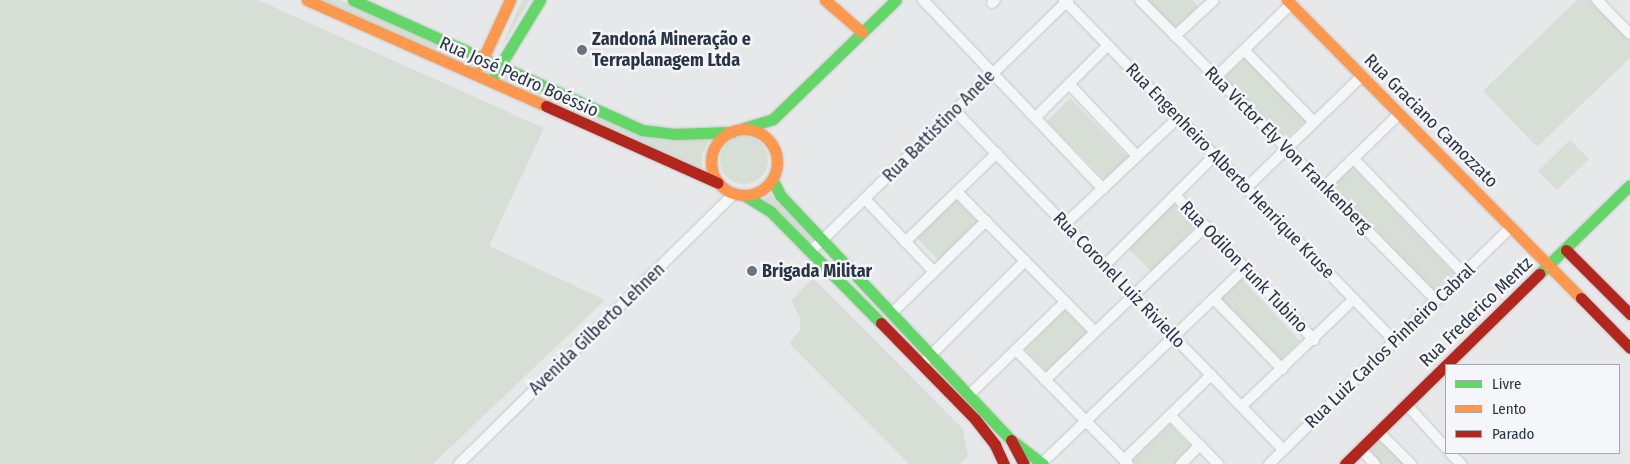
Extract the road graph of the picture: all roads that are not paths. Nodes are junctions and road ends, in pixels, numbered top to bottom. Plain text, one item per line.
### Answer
1 (307, 0) edge
2 (353, 0) edge
3 (510, 0) edge
4 (540, 0) edge
5 (825, 0) edge
6 (896, 0) edge
7 (923, 0) edge
8 (1140, 0) edge
9 (1596, 0) edge
10 (1066, 1) edge
11 (1207, 2) edge
12 (1289, 2) edge
13 (862, 32) junction
14 (1630, 34) edge
15 (1175, 36) junction
16 (1108, 45) junction
17 (1244, 50) junction
18 (482, 58) junction
19 (500, 66) junction
20 (993, 72) junction
21 (476, 76) junction
22 (1362, 76) junction
23 (1216, 77) junction
24 (490, 83) junction
25 (1069, 84) junction
26 (955, 111) junction
27 (1399, 114) junction
28 (1179, 117) junction
29 (1035, 118) junction
30 (773, 119) junction
31 (1314, 122) junction
32 (736, 130) junction
33 (769, 140) junction
34 (1286, 149) junction
35 (996, 153) junction
36 (1137, 156) junction
37 (1214, 156) junction
38 (1354, 159) junction
39 (772, 179) junction
40 (718, 183) junction
41 (1630, 185) edge
42 (1324, 187) junction
43 (1246, 188) junction
44 (1103, 189) junction
45 (957, 192) junction
46 (739, 194) junction
47 (1175, 195) junction
48 (866, 200) junction
49 (986, 221) junction
50 (1065, 224) junction
51 (1206, 226) junction
52 (1511, 227) junction
53 (823, 241) junction
54 (905, 242) junction
55 (1566, 250) junction
56 (810, 252) junction
57 (1025, 261) junction
58 (845, 264) junction
59 (1105, 265) junction
60 (1549, 266) junction
61 (1245, 268) junction
62 (934, 272) junction
63 (1464, 274) junction
64 (834, 275) junction
65 (1133, 294) junction
66 (1214, 299) junction
67 (1354, 299) junction
68 (1436, 300) junction
69 (1066, 302) junction
70 (892, 313) junction
71 (1630, 314) edge
72 (1094, 331) junction
73 (1173, 336) junction
74 (1314, 340) junction
75 (1394, 340) junction
76 (1630, 348) edge
77 (1016, 350) junction
78 (931, 355) junction
79 (922, 364) junction
80 (1447, 364) edge
81 (1445, 366) edge
82 (1282, 369) junction
83 (1211, 375) junction
84 (1045, 380) junction
85 (969, 395) junction
86 (1406, 404) junction
87 (1242, 406) junction
88 (985, 411) junction
89 (1170, 415) junction
90 (976, 419) junction
91 (1086, 421) junction
92 (1378, 431) junction
93 (1012, 440) junction
94 (1200, 445) junction
95 (1445, 447) edge
96 (1360, 449) junction
97 (1284, 450) junction
98 (1451, 454) edge
99 (1126, 462) edge
100 (1042, 463) edge
101 (459, 464) edge
102 (1004, 464) edge
103 (1024, 464) edge
104 (1181, 464) edge
105 (1218, 464) edge
106 (1269, 464) edge
107 (1345, 464) edge
108 (1375, 464) edge
109 (1411, 464) edge
110 (1461, 464) edge

1 - 21 main road, Rua José Pedro Boéssio
2 - 18 main road, Rua José Pedro Boéssio
3 - 18 main road
4 - 19 main road
5 - 13 main road
6 - 13 main road
7 - 20 street
8 - 15 street, Rua Victor Ely Von Frankenberg
9 - 14 street
10 - 16 street, Rua Engenheiro Alberto Henrique Kruse
10 - 20 street, Rua Battistino Anele
11 - 15 street
12 - 17 street
12 - 22 main road, Rua Graciano Camozzato
13 - 30 main road
15 - 23 street, Rua Victor Ely Von Frankenberg
16 - 25 street
16 - 28 street, Rua Engenheiro Alberto Henrique Kruse
17 - 23 street
17 - 31 street
18 - 19 main road, Rua José Pedro Boéssio
18 - 21 main road
19 - 24 main road
19 - 32 main road, Rua José Pedro Boéssio
20 - 26 street, Rua Battistino Anele
20 - 29 street
21 - 24 main road, Rua José Pedro Boéssio
22 - 27 main road, Rua Graciano Camozzato
22 - 31 street
23 - 34 street, Rua Victor Ely Von Frankenberg
24 - 40 main road, Rua José Pedro Boéssio
25 - 29 street
25 - 36 street
26 - 35 street, Rua Coronel Luiz Riviello
26 - 48 street, Rua Battistino Anele
27 - 38 street
27 - 52 main road, Rua Graciano Camozzato
28 - 36 street
28 - 37 street, Rua Engenheiro Alberto Henrique Kruse
29 - 44 street
30 - 32 main road
30 - 33 main road
31 - 34 street
32 - 33 main road
32 - 40 main road
33 - 39 main road
34 - 42 street, Rua Victor Ely Von Frankenberg
34 - 43 street
35 - 45 street
35 - 50 street, Rua Coronel Luiz Riviello
36 - 44 street
37 - 43 street, Rua Engenheiro Alberto Henrique Kruse
37 - 47 street
38 - 42 street
38 - 63 street
39 - 46 main road
39 - 53 main road
40 - 46 main road
41 - 55 main road, Rua Frederico Mentz
42 - 68 street, Rua Victor Ely Von Frankenberg
43 - 67 street, Rua Engenheiro Alberto Henrique Kruse
44 - 50 street
45 - 49 street
45 - 54 street
46 - 56 main road
46 - 101 street, Avenida Gilberto Lehnen
47 - 51 street, Rua Odilon Funk Tubino
47 - 59 street
48 - 53 street, Rua Battistino Anele
48 - 54 street
49 - 57 street
49 - 62 street
50 - 59 street, Rua Coronel Luiz Riviello
51 - 61 street, Rua Odilon Funk Tubino
51 - 65 street
52 - 60 main road, Rua Graciano Camozzato
52 - 63 street, Rua Luiz Carlos Pinheiro Cabral
53 - 56 street, Rua Battistino Anele
53 - 58 main road
54 - 62 street
55 - 60 main road, Rua Frederico Mentz
55 - 71 main road
56 - 64 main road
57 - 69 street
57 - 78 street
58 - 64 main road
58 - 70 main road
59 - 65 street, Rua Coronel Luiz Riviello
60 - 76 main road, Rua Graciano Camozzato
60 - 80 main road, Rua Frederico Mentz
61 - 66 street
61 - 74 street, Rua Odilon Funk Tubino
62 - 70 street
63 - 68 street, Rua Luiz Carlos Pinheiro Cabral
64 - 79 main road
65 - 72 street
65 - 73 street, Rua Coronel Luiz Riviello
66 - 73 street
66 - 82 street
67 - 74 street
67 - 75 street, Rua Engenheiro Alberto Henrique Kruse
68 - 75 street, Rua Luiz Carlos Pinheiro Cabral
69 - 72 street
69 - 77 street
70 - 78 main road
72 - 84 street
73 - 83 street, Rua Coronel Luiz Riviello
73 - 91 street
74 - 82 street
75 - 97 street, Rua Luiz Carlos Pinheiro Cabral
77 - 84 street
77 - 85 street
78 - 79 street
78 - 85 main road
79 - 90 main road
81 - 86 main road, Rua Frederico Mentz
82 - 87 street
83 - 87 street, Rua Coronel Luiz Riviello
83 - 89 street
84 - 91 street
85 - 88 main road
86 - 92 main road, Rua Frederico Mentz
86 - 95 street
87 - 97 street, Rua Coronel Luiz Riviello
88 - 90 main road
88 - 93 main road
89 - 94 street
89 - 99 street
90 - 102 main road
91 - 99 street
91 - 100 street
92 - 96 main road, Rua Frederico Mentz
92 - 109 street
93 - 100 main road
93 - 103 main road
94 - 104 street
94 - 105 street
96 - 107 main road, Rua Frederico Mentz
96 - 108 street
97 - 106 street, Rua Luiz Carlos Pinheiro Cabral
98 - 110 street

